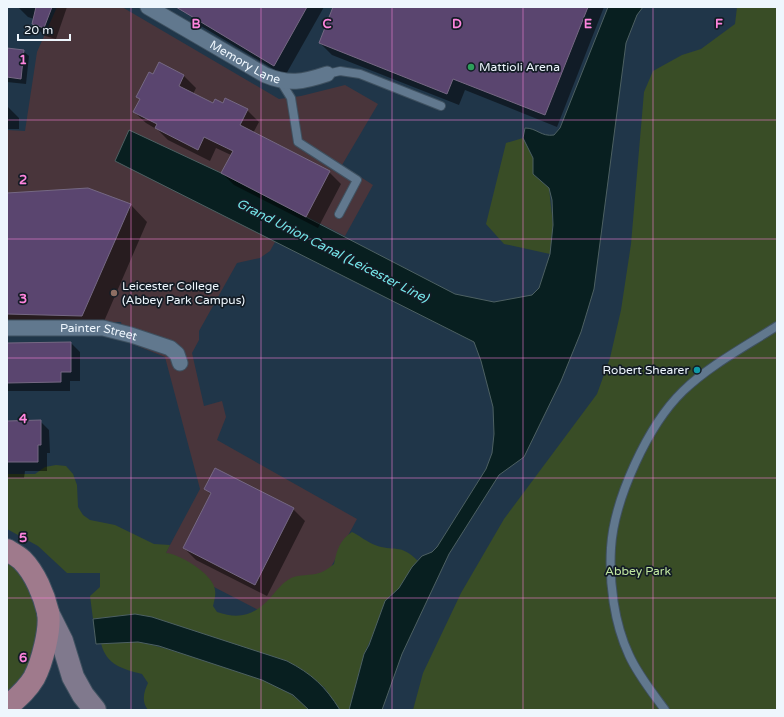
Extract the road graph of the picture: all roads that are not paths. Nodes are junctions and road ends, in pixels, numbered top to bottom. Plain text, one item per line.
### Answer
1 (148, 7) edge
2 (327, 74) joint
3 (281, 82) junction
4 (441, 106) dead end
5 (339, 214) dead end
6 (777, 326) edge
7 (7, 328) edge
8 (180, 363) dead end
9 (7, 550) edge
10 (48, 613) junction
11 (7, 707) edge
12 (95, 710) edge
13 (665, 710) edge

1 - 3 street, Memory Lane
2 - 3 street, Memory Lane
2 - 4 lane
3 - 5 lane
6 - 13 lane
7 - 8 street, Painter Street
9 - 10 main road
10 - 11 main road
10 - 12 main road

